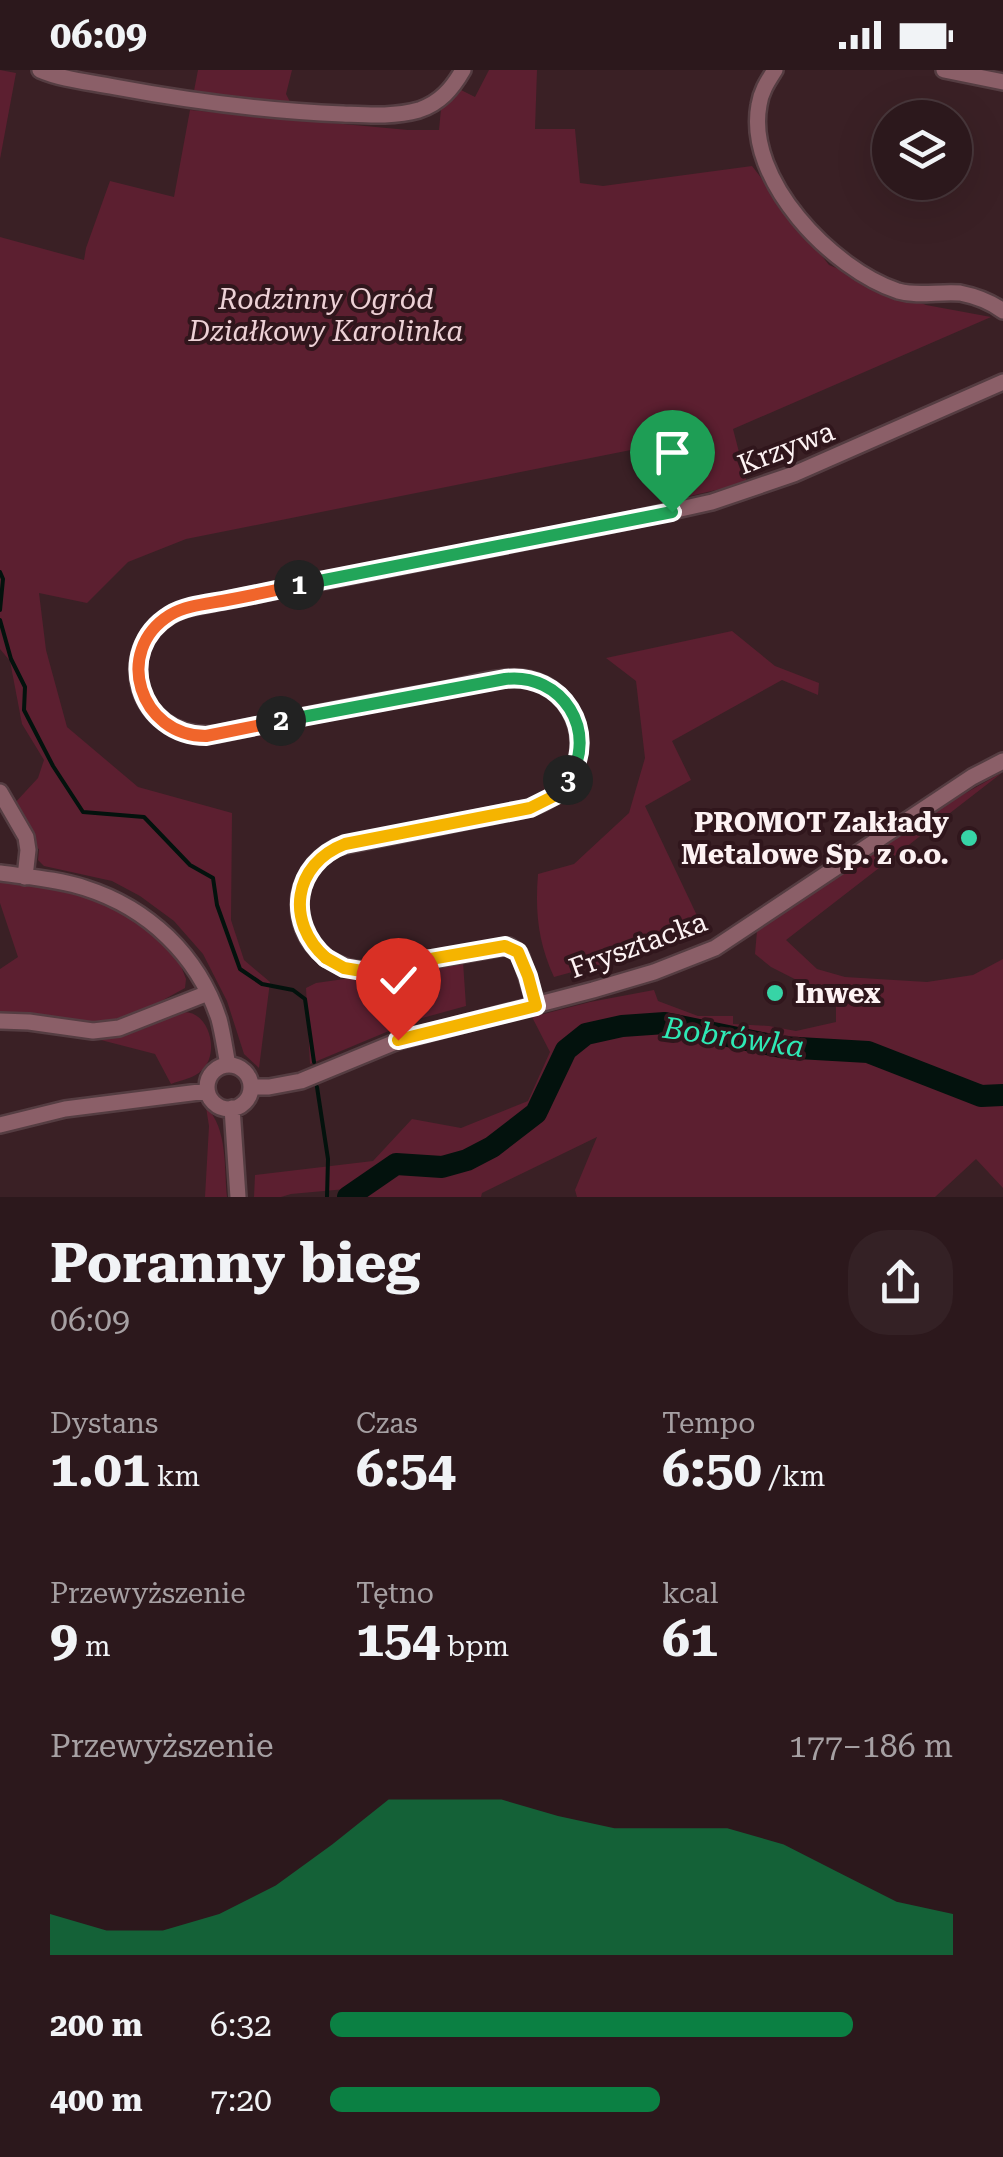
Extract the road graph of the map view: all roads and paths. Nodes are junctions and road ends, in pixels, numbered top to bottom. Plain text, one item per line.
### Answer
1 (40, 70) edge
2 (463, 70) edge
3 (775, 70) edge
4 (944, 70) edge
5 (1003, 82) edge
6 (1003, 311) edge
7 (1003, 382) edge
8 (1003, 761) edge
9 (0, 792) edge
10 (0, 873) edge
11 (25, 876) junction
12 (208, 993) junction
13 (536, 1006) junction
14 (0, 1021) edge
15 (228, 1065) junction
16 (250, 1087) junction
17 (208, 1091) junction
18 (232, 1108) junction
19 (0, 1125) edge
20 (238, 1193) edge

1 - 2 street
3 - 6 street
4 - 5 street
7 - 13 street, Krzywa
8 - 13 street, Frysztacka
9 - 11 street
10 - 11 street
11 - 12 street
12 - 14 street
12 - 15 street
13 - 16 street, Frysztacka
15 - 16 street
15 - 17 street
16 - 18 street
17 - 18 street
17 - 19 street
18 - 20 street

